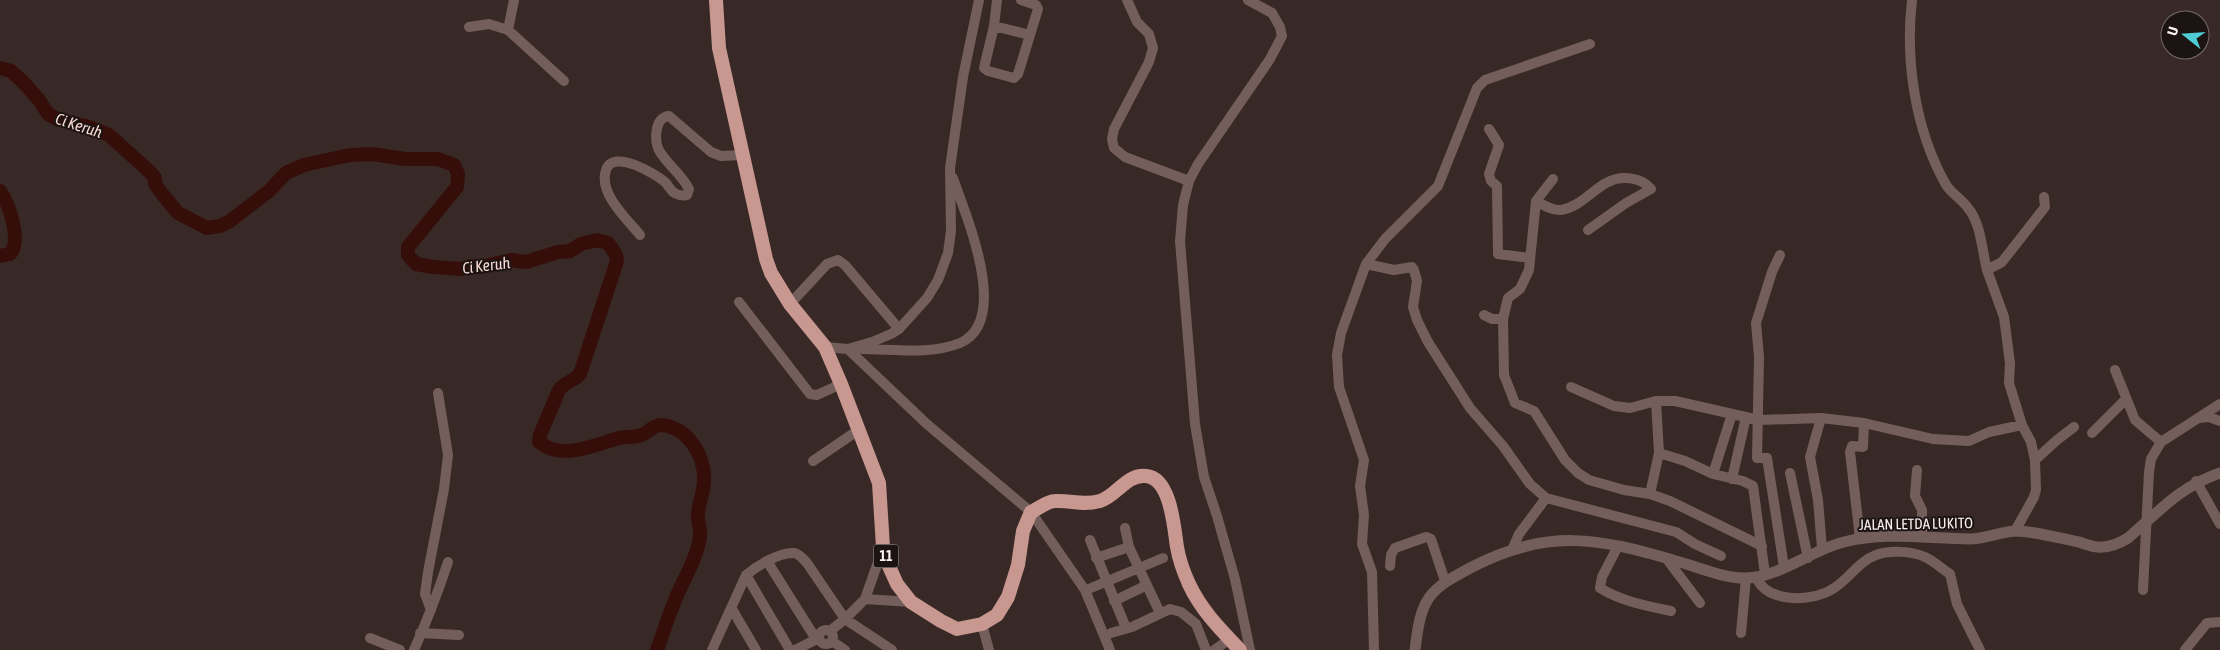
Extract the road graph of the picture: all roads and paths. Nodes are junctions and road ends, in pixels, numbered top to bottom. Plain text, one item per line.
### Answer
1 (514, 0) edge
2 (716, 0) edge
3 (979, 0) edge
4 (997, 0) edge
5 (1021, 0) edge
6 (1126, 0) edge
7 (1248, 0) edge
8 (1912, 0) edge
9 (994, 26) junction
10 (468, 27) dead end
11 (508, 30) junction
12 (1030, 35) junction
13 (1590, 44) dead end
14 (564, 81) dead end
15 (1489, 129) dead end
16 (743, 155) junction
17 (950, 168) junction
18 (1554, 179) dead end
19 (1189, 181) junction
20 (2044, 197) dead end
21 (1536, 201) junction
22 (1588, 230) dead end
23 (640, 235) dead end
24 (1780, 256) dead end
25 (1530, 258) junction
26 (1366, 264) junction
27 (1987, 270) junction
28 (738, 302) dead end
29 (790, 304) junction
30 (1484, 315) dead end
31 (1503, 319) junction
32 (899, 329) junction
33 (824, 347) junction
34 (848, 349) junction
35 (2115, 370) dead end
36 (841, 384) junction
37 (1571, 387) dead end
38 (438, 393) dead end
39 (2126, 399) junction
40 (1656, 401) junction
41 (2220, 404) edge
42 (1732, 414) junction
43 (1746, 417) junction
44 (1821, 418) junction
45 (2198, 418) junction
46 (1759, 420) junction
47 (2220, 421) edge
48 (1864, 424) junction
49 (2022, 425) junction
50 (2074, 427) dead end
51 (860, 429) junction
52 (2092, 433) dead end
53 (2161, 442) junction
54 (1659, 453) junction
55 (2035, 460) junction
56 (813, 461) dead end
57 (1917, 470) dead end
58 (1790, 473) dead end
59 (2220, 473) edge
60 (1713, 474) junction
61 (1732, 479) junction
62 (2196, 481) junction
63 (1650, 494) junction
64 (1546, 498) junction
65 (1031, 512) junction
66 (2147, 521) junction
67 (2220, 524) edge
68 (1125, 528) dead end
69 (2015, 531) junction
70 (1922, 537) junction
71 (1860, 538) junction
72 (1090, 540) dead end
73 (1618, 546) junction
74 (1762, 546) junction
75 (883, 547) junction
76 (1129, 547) junction
77 (1822, 548) junction
78 (1512, 550) junction
79 (1721, 556) dead end
80 (1096, 558) junction
81 (1163, 558) dead end
82 (1666, 558) junction
83 (1808, 558) junction
84 (767, 561) junction
85 (448, 562) dead end
86 (1390, 566) dead end
87 (1139, 567) junction
88 (1784, 567) junction
89 (746, 575) junction
90 (1755, 576) junction
91 (1445, 581) junction
92 (1106, 582) junction
93 (1147, 585) junction
94 (1091, 588) dead end
95 (2143, 590) dead end
96 (865, 599) junction
97 (1114, 601) junction
98 (911, 602) junction
99 (1700, 603) dead end
100 (732, 609) junction
101 (431, 610) junction
102 (1671, 611) dead end
103 (1160, 613) junction
104 (845, 619) junction
105 (2220, 622) edge
106 (982, 624) junction
107 (1126, 628) junction
108 (420, 633) junction
109 (1111, 633) dead end
110 (1741, 634) dead end
111 (459, 635) dead end
112 (831, 636) junction
113 (370, 638) dead end
114 (817, 638) junction
115 (1230, 639) junction
116 (717, 640) junction
117 (1109, 649) edge
118 (400, 650) edge
119 (414, 650) edge
120 (712, 650) edge
121 (723, 650) edge
122 (756, 650) edge
123 (790, 650) edge
124 (795, 650) edge
125 (845, 650) edge
126 (892, 650) edge
127 (988, 650) edge
128 (1206, 650) edge
129 (1214, 650) edge
130 (1240, 650) edge
131 (1250, 650) edge
132 (1374, 650) edge
133 (1415, 650) edge
134 (1980, 650) edge
135 (2185, 650) edge

1 - 11 street
2 - 16 highway, 11
3 - 17 street
4 - 9 street
5 - 12 street
6 - 19 street
7 - 19 street
8 - 27 street
9 - 12 street
9 - 12 street
10 - 11 street
11 - 14 street
13 - 26 street
15 - 25 street
16 - 23 street
16 - 29 highway, 11
17 - 32 street
17 - 34 street
18 - 21 street
19 - 131 street
20 - 27 street
21 - 22 street
21 - 25 street
24 - 46 street
25 - 31 street
26 - 64 street
26 - 132 street
27 - 49 street
28 - 36 street
29 - 32 street
29 - 33 highway, 11
30 - 31 street
31 - 63 street
32 - 34 street
33 - 34 street
33 - 36 highway, 11
34 - 65 street
35 - 39 street
36 - 51 highway, 11
37 - 40 street
38 - 101 street
39 - 52 street
39 - 53 street
40 - 42 street
40 - 54 street
41 - 45 street
42 - 43 street
42 - 60 street
43 - 46 street
43 - 61 street
44 - 46 street
44 - 48 street
44 - 77 street
45 - 47 street
45 - 53 street
46 - 88 street
48 - 49 street
48 - 71 street
49 - 55 street
50 - 55 street
51 - 56 street
51 - 75 highway, 11
53 - 66 street
54 - 60 street
54 - 63 street
55 - 69 street
57 - 70 street
58 - 83 street
59 - 62 street, JALAN LETDA LUKITO
60 - 61 street
61 - 74 street
62 - 66 street, JALAN LETDA LUKITO
62 - 67 street
63 - 74 street
64 - 78 street
64 - 79 street
65 - 106 highway, 11
65 - 115 highway
65 - 117 street
66 - 69 street, JALAN LETDA LUKITO
66 - 95 street
68 - 76 street
69 - 70 street, JALAN LETDA LUKITO
70 - 71 street, JALAN LETDA LUKITO
71 - 77 street, JALAN LETDA LUKITO
72 - 80 street
73 - 78 street, JALAN LETDA LUKITO
73 - 82 street, JALAN LETDA LUKITO
73 - 102 street
74 - 90 street
75 - 96 street
75 - 98 highway, 11
76 - 80 street
76 - 87 street
77 - 83 street, JALAN LETDA LUKITO
78 - 91 street, JALAN LETDA LUKITO
80 - 92 street
81 - 87 street
82 - 90 street, JALAN LETDA LUKITO
82 - 99 street
83 - 88 street, JALAN LETDA LUKITO
84 - 89 street
84 - 104 street
84 - 114 street
85 - 101 street
86 - 91 street
87 - 92 street
87 - 93 street
88 - 90 street, JALAN LETDA LUKITO
89 - 100 street
89 - 123 street
90 - 110 street
90 - 134 street
91 - 133 street, JALAN LETDA LUKITO
92 - 94 street
92 - 97 street
93 - 97 street
93 - 103 street
96 - 98 street
96 - 104 street
97 - 107 street
98 - 106 highway, 11
100 - 116 street
100 - 122 street
101 - 108 street
103 - 107 street
103 - 128 street
104 - 112 street
104 - 126 street
105 - 135 street
106 - 127 street
107 - 109 street
108 - 111 street
108 - 119 street
112 - 114 street
112 - 125 street
113 - 118 street
114 - 124 street
115 - 129 street
115 - 130 highway
116 - 120 street
116 - 121 street

